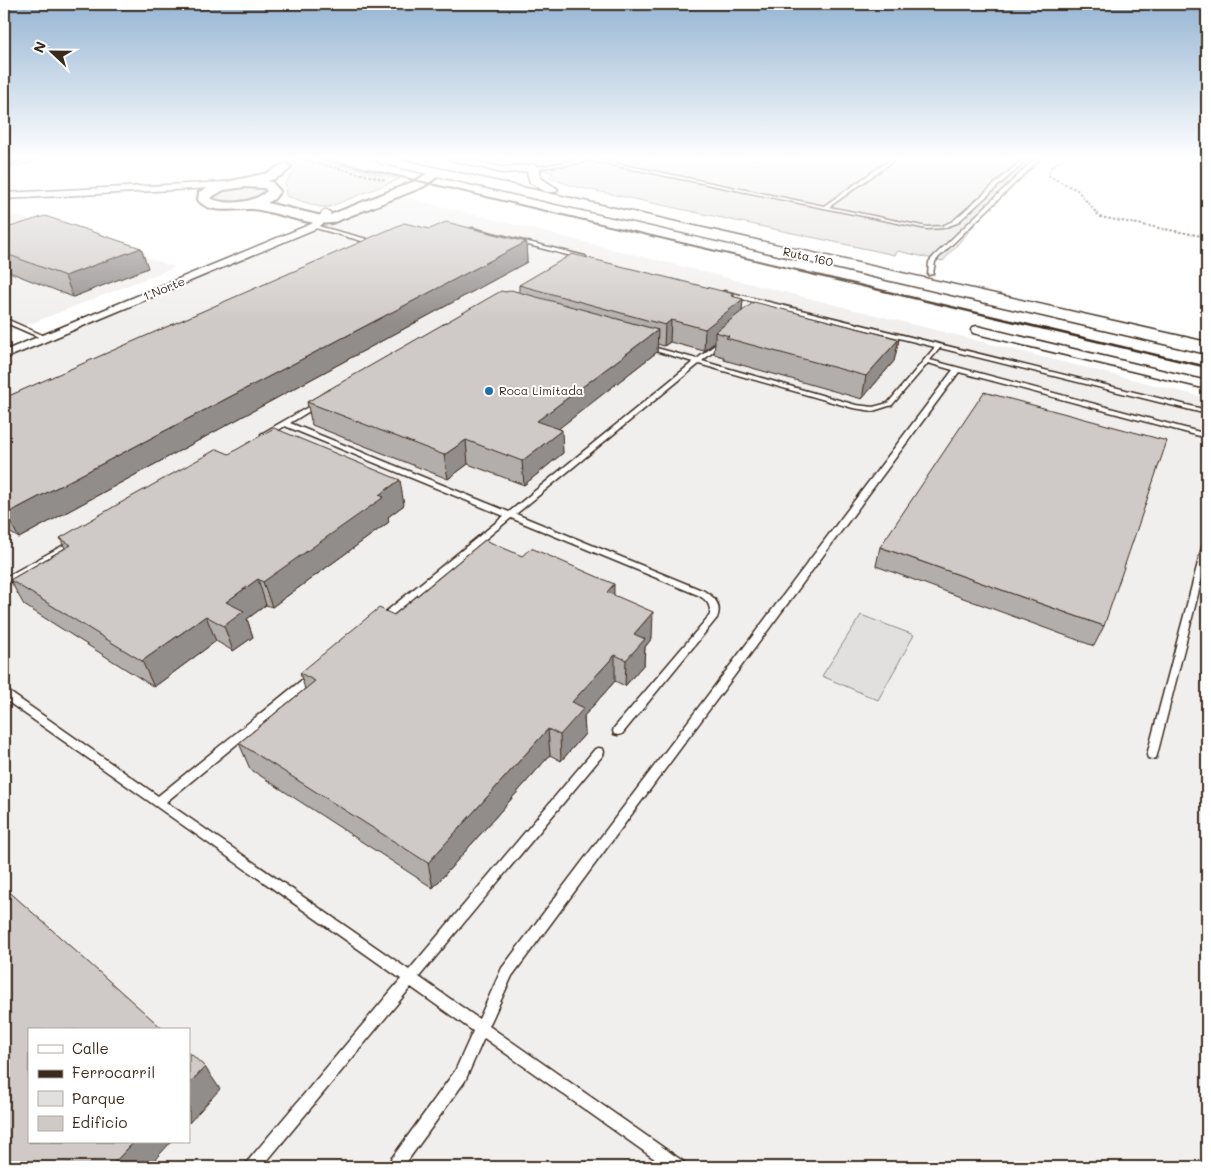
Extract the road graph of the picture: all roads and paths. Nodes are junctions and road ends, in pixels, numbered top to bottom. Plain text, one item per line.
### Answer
1 (298, 214) edge
2 (307, 214) edge
3 (334, 214) edge
4 (348, 214) edge
5 (616, 214) edge
6 (661, 214) edge
7 (857, 214) edge
8 (964, 214) edge
9 (981, 214) edge
10 (1095, 214) edge
11 (321, 220) junction
12 (467, 229) edge
13 (1207, 237) edge
14 (379, 242) joint
15 (369, 247) edge
16 (578, 255) junction
17 (587, 258) edge
18 (564, 263) edge
19 (930, 274) junction
20 (713, 290) edge
21 (768, 304) junction
22 (760, 310) edge
23 (4, 320) edge
24 (977, 330) dead end
25 (731, 335) edge
26 (1207, 336) edge
27 (45, 338) junction
28 (643, 346) edge
29 (938, 347) junction
30 (1207, 348) edge
31 (4, 355) edge
32 (926, 361) junction
33 (698, 362) junction
34 (957, 370) junction
35 (1207, 385) edge
36 (326, 399) edge
37 (1207, 412) edge
38 (284, 423) junction
39 (1207, 436) edge
40 (258, 437) edge
41 (510, 515) junction
42 (80, 539) edge
43 (1207, 544) edge
44 (4, 582) edge
45 (371, 628) edge
46 (318, 672) edge
47 (4, 694) edge
48 (618, 731) dead end
49 (599, 752) dead end
50 (1152, 755) dead end
51 (158, 802) junction
52 (410, 979) junction
53 (482, 1029) junction
54 (252, 1167) edge
55 (394, 1167) edge
56 (679, 1167) edge

1 - 11 street
2 - 11 street
3 - 11 street, 1 Norte
4 - 11 street, 1 Norte
5 - 30 highway, Ruta 160
6 - 19 highway, Ruta 160
7 - 8 lane
9 - 19 lane
10 - 13 path
11 - 14 lane
11 - 27 street, 1 Norte
12 - 16 lane
14 - 15 lane
16 - 17 lane
16 - 18 lane
19 - 26 highway, Ruta 160
20 - 21 lane
21 - 22 lane
21 - 29 lane
23 - 27 lane
24 - 35 street
25 - 33 lane
27 - 31 street, 1 Norte
28 - 33 lane
29 - 32 lane
29 - 37 lane
32 - 33 lane
32 - 34 lane
33 - 41 lane
34 - 39 lane
34 - 53 lane
36 - 38 lane
38 - 40 lane
38 - 41 lane
41 - 45 lane
41 - 48 lane
42 - 44 lane
43 - 50 lane
46 - 51 lane
47 - 51 lane
49 - 52 lane
51 - 52 lane
52 - 53 lane
52 - 54 lane
53 - 55 lane
53 - 56 lane

